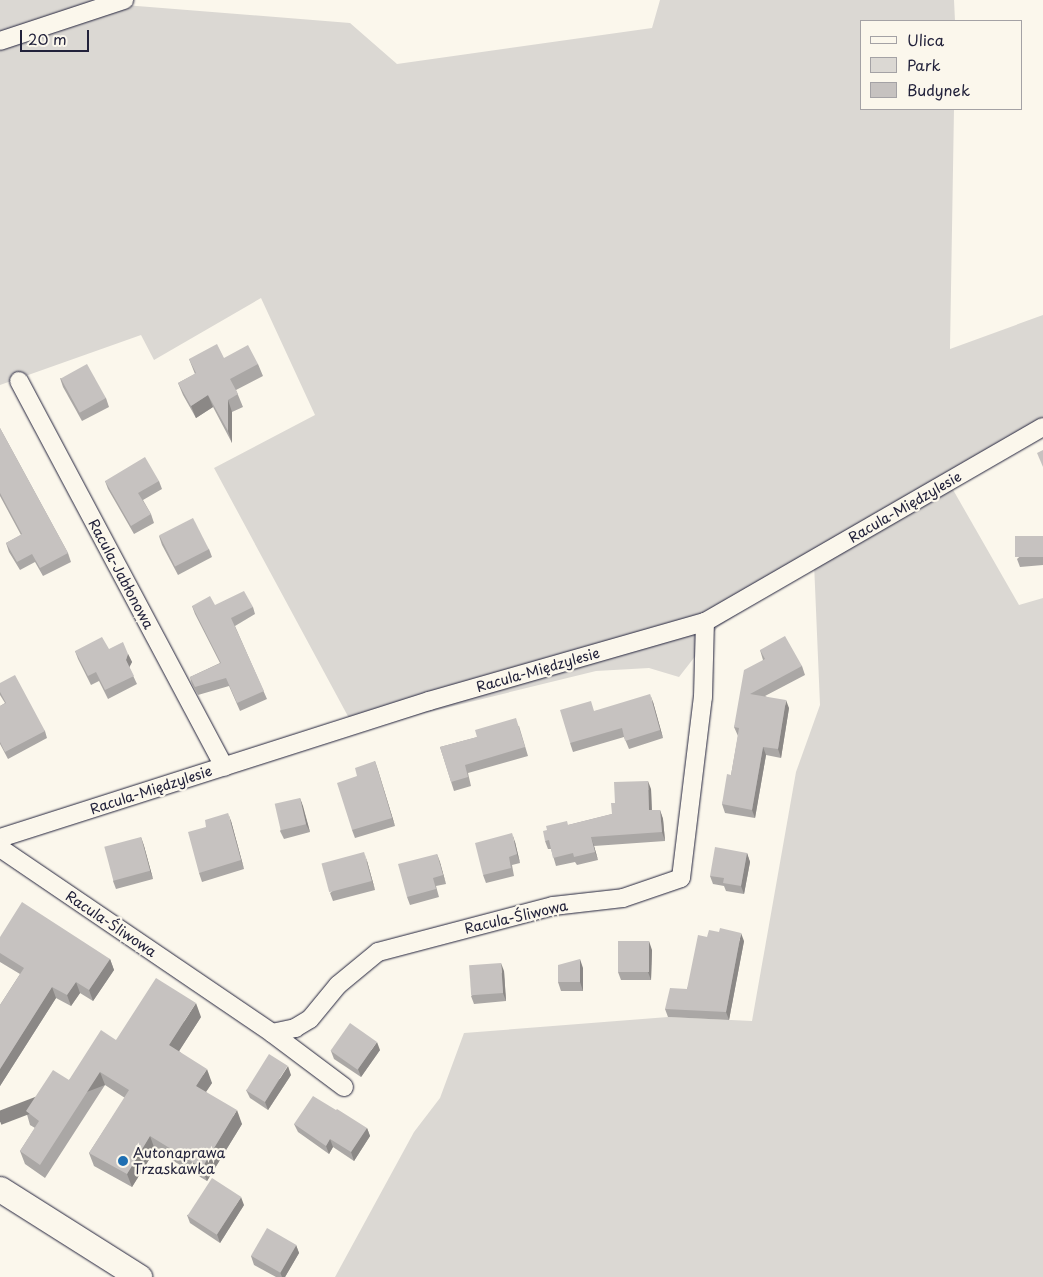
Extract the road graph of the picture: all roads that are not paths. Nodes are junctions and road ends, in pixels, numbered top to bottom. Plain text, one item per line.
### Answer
1 (124, 0) edge
2 (0, 41) edge
3 (19, 381) dead end
4 (1043, 428) edge
5 (705, 622) junction
6 (224, 767) junction
7 (0, 838) edge
8 (0, 848) edge
9 (272, 1034) junction
10 (344, 1086) dead end
11 (0, 1188) edge
12 (139, 1277) edge

1 - 2 street
3 - 6 street, Racula-Jabłonowa
4 - 5 street, Racula-Międzylesie
5 - 6 street, Racula-Międzylesie
5 - 9 street, Racula-Śliwowa
6 - 7 street, Racula-Międzylesie
8 - 9 street, Racula-Śliwowa
9 - 10 street, Racula-Śliwowa
11 - 12 street

